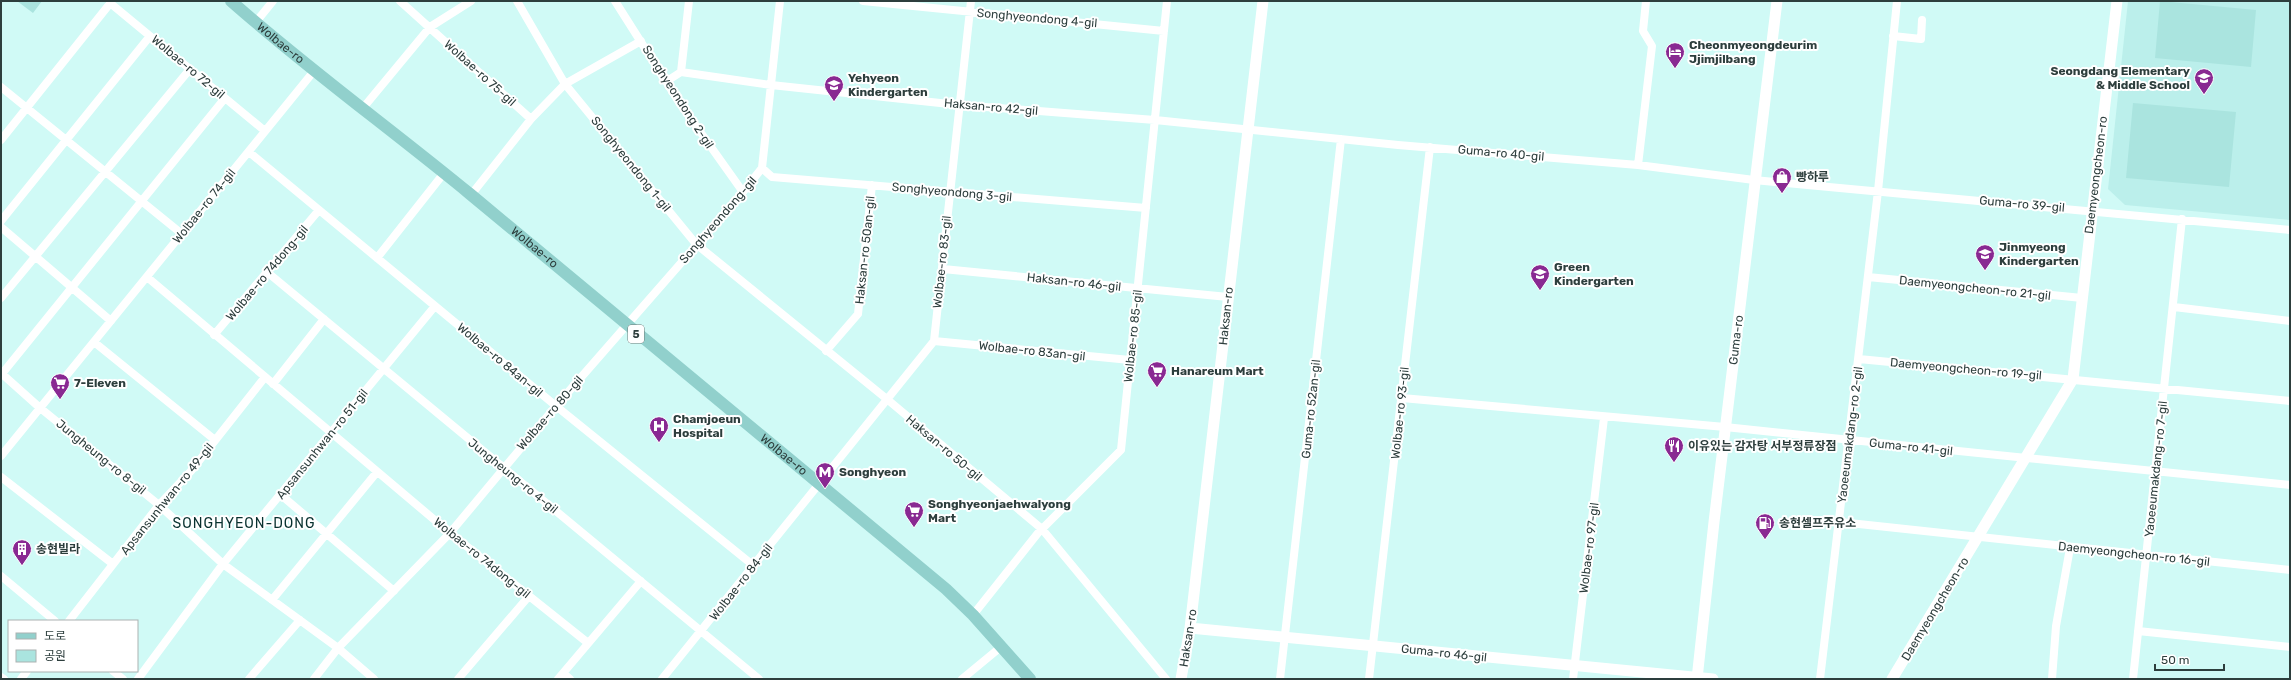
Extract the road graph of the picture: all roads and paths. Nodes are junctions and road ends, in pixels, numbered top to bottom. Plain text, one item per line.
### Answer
1 (231, 1) edge
2 (273, 1) edge
3 (400, 1) edge
4 (471, 1) edge
5 (517, 1) edge
6 (615, 1) edge
7 (689, 1) edge
8 (780, 1) edge
9 (863, 1) edge
10 (971, 1) edge
11 (1167, 1) edge
12 (1263, 1) edge
13 (1646, 1) edge
14 (1777, 1) edge
15 (1897, 1) edge
16 (2116, 1) edge
17 (111, 2) edge
18 (970, 12) junction
19 (1922, 20) dead end
20 (256, 22) junction
21 (430, 27) junction
22 (1164, 30) junction
23 (150, 36) junction
24 (1893, 36) junction
25 (641, 41) junction
26 (190, 69) junction
27 (314, 71) junction
28 (680, 72) junction
29 (667, 81) junction
30 (566, 84) junction
31 (771, 84) junction
32 (1, 87) edge
33 (225, 98) junction
34 (959, 105) junction
35 (26, 108) junction
36 (363, 108) junction
37 (531, 119) junction
38 (1155, 120) junction
39 (1246, 130) junction
40 (265, 131) junction
41 (1341, 139) junction
42 (1, 140) edge
43 (66, 140) junction
44 (1430, 147) junction
45 (249, 152) junction
46 (1638, 165) junction
47 (762, 168) junction
48 (105, 171) junction
49 (444, 173) junction
50 (1754, 180) junction
51 (872, 185) junction
52 (949, 191) junction
53 (1878, 191) junction
54 (743, 192) junction
55 (471, 195) junction
56 (142, 202) junction
57 (1146, 208) junction
58 (319, 210) junction
59 (2092, 210) junction
60 (2182, 219) junction
61 (1, 221) edge
62 (1, 227) edge
63 (2290, 230) edge
64 (182, 234) junction
65 (696, 244) junction
66 (35, 256) junction
67 (377, 258) junction
68 (943, 269) junction
69 (267, 272) junction
70 (146, 277) junction
71 (1868, 277) junction
72 (73, 288) junction
73 (1138, 289) junction
74 (1228, 297) junction
75 (1, 298) edge
76 (2082, 298) junction
77 (435, 306) junction
78 (2174, 307) junction
79 (324, 319) junction
80 (111, 320) junction
81 (2290, 321) edge
82 (627, 326) junction
83 (214, 335) junction
84 (934, 341) junction
85 (94, 342) junction
86 (826, 351) junction
87 (1859, 359) junction
88 (1130, 360) junction
89 (384, 369) junction
90 (1, 374) edge
91 (265, 377) junction
92 (2073, 379) junction
93 (273, 384) junction
94 (2165, 388) junction
95 (1402, 398) junction
96 (888, 400) junction
97 (2290, 401) edge
98 (556, 406) junction
99 (39, 407) junction
100 (1604, 418) junction
101 (1725, 427) junction
102 (332, 434) junction
103 (215, 440) junction
104 (1849, 440) junction
105 (1, 456) edge
106 (2025, 459) junction
107 (503, 468) junction
108 (377, 472) junction
109 (2156, 472) junction
110 (1, 477) edge
111 (818, 484) junction
112 (2290, 485) edge
113 (281, 495) junction
114 (159, 505) junction
115 (1840, 522) junction
116 (1042, 530) junction
117 (450, 533) junction
118 (327, 534) junction
119 (1978, 538) junction
120 (2070, 548) junction
121 (2146, 556) junction
122 (114, 564) junction
123 (223, 564) junction
124 (754, 566) junction
125 (2290, 570) edge
126 (1, 576) edge
127 (641, 581) junction
128 (394, 590) junction
129 (529, 596) junction
130 (272, 600) junction
131 (973, 615) junction
132 (54, 620) edge
133 (70, 620) edge
134 (300, 620) junction
135 (1190, 628) junction
136 (702, 631) junction
137 (2138, 631) junction
138 (1285, 638) junction
139 (588, 643) junction
140 (1002, 646) junction
141 (1374, 646) junction
142 (2290, 647) edge
143 (338, 648) junction
144 (1575, 666) junction
145 (114, 672) edge
146 (560, 676) edge
147 (1, 677) edge
148 (1697, 678) edge
149 (4, 679) edge
150 (123, 679) edge
151 (138, 679) edge
152 (249, 679) edge
153 (314, 679) edge
154 (374, 679) edge
155 (458, 679) edge
156 (570, 679) edge
157 (662, 679) edge
158 (759, 679) edge
159 (962, 679) edge
160 (1030, 679) edge
161 (1166, 679) edge
162 (1181, 679) edge
163 (1280, 679) edge
164 (1369, 679) edge
165 (1573, 679) edge
166 (1713, 679) edge
167 (1820, 679) edge
168 (1892, 679) edge
169 (2052, 679) edge
170 (2133, 679) edge

1 - 20 main road, Wolbae-ro / 5
2 - 20 street
3 - 21 street, Wolbae-ro 75-gil
4 - 21 street
5 - 30 street, Songhyeondong 1-gil
6 - 25 street, Songhyeondong 2-gil
7 - 28 street
8 - 31 street, Songhyeondong-gil
9 - 18 street, Songhyeondong 4-gil
10 - 18 street, Wolbae-ro 83-gil
11 - 22 street, Wolbae-ro 85-gil
12 - 39 main road, Haksan-ro
13 - 46 street
14 - 50 main road, Guma-ro
15 - 24 street, Yaoeeumakdang-ro 2-gil
16 - 59 main road, Daemyeongcheon-ro
17 - 23 street, Wolbae-ro 72-gil
17 - 35 street, Wolbae-ro 72-gil
18 - 22 street, Songhyeondong 4-gil
18 - 34 street, Wolbae-ro 83-gil
19 - 24 street
20 - 27 main road, Wolbae-ro / 5
21 - 36 street
21 - 37 street, Wolbae-ro 75-gil
22 - 38 street, Wolbae-ro 85-gil
23 - 26 street, Wolbae-ro 72-gil
23 - 43 street
24 - 53 street, Yaoeeumakdang-ro 2-gil
25 - 29 street, Songhyeondong 2-gil
25 - 30 street
26 - 33 street, Wolbae-ro 72-gil
26 - 48 street
27 - 36 main road, Wolbae-ro / 5
27 - 40 street, Wolbae-ro 74-gil
28 - 29 street
28 - 31 street, Haksan-ro 42-gil
29 - 54 street, Songhyeondong 2-gil
30 - 37 street
30 - 65 street, Songhyeondong 1-gil
31 - 34 street, Haksan-ro 42-gil
31 - 47 street, Songhyeondong-gil
32 - 35 street
33 - 40 street, Wolbae-ro 72-gil
33 - 56 street
34 - 38 street, Haksan-ro 42-gil
34 - 52 street, Wolbae-ro 83-gil
35 - 42 street, Wolbae-ro 72-gil
35 - 43 street
36 - 49 main road, Wolbae-ro / 5
37 - 55 street
38 - 39 street, Haksan-ro 42-gil
38 - 57 street, Wolbae-ro 85-gil
39 - 41 street, Guma-ro 40-gil
39 - 74 main road, Haksan-ro
40 - 45 street, Wolbae-ro 74-gil
41 - 44 street, Guma-ro 40-gil
41 - 138 street, Guma-ro 52an-gil
43 - 48 street
43 - 61 street
44 - 46 street, Guma-ro 40-gil
44 - 95 street, Wolbae-ro 93-gil
45 - 58 street, Wolbae-ro 84an-gil
45 - 64 street, Wolbae-ro 74-gil
46 - 50 street, Guma-ro 40-gil
47 - 51 street, Songhyeondong 3-gil
47 - 54 street, Songhyeondong-gil
48 - 56 street
48 - 66 street
49 - 55 main road, Wolbae-ro / 5
49 - 67 street
50 - 53 street, Guma-ro 39-gil
50 - 101 main road, Guma-ro
51 - 52 street, Songhyeondong 3-gil
51 - 86 street, Haksan-ro 50an-gil
52 - 57 street, Songhyeondong 3-gil
52 - 68 street, Wolbae-ro 83-gil
53 - 59 street, Guma-ro 39-gil
53 - 71 street, Yaoeeumakdang-ro 2-gil
54 - 65 street, Songhyeondong-gil
55 - 82 main road, Wolbae-ro / 5
56 - 64 street
56 - 72 street
57 - 73 street, Wolbae-ro 85-gil
58 - 67 street, Wolbae-ro 84an-gil
58 - 69 street, Wolbae-ro 74dong-gil
59 - 60 street, Guma-ro 39-gil
59 - 76 main road, Daemyeongcheon-ro
60 - 63 street, Guma-ro 39-gil
60 - 78 street, Yaoeeumakdang-ro 7-gil
62 - 66 street
64 - 70 street, Wolbae-ro 74-gil
65 - 82 street, Songhyeondong-gil
65 - 86 street, Haksan-ro 50-gil
66 - 72 street
66 - 75 street
67 - 77 street, Wolbae-ro 84an-gil
68 - 73 street, Haksan-ro 46-gil
68 - 84 street, Wolbae-ro 83-gil
69 - 79 street, Jungheung-ro 4-gil
69 - 83 street, Wolbae-ro 74dong-gil
70 - 80 street, Wolbae-ro 74-gil
70 - 83 street, Wolbae-ro 74dong-gil
71 - 76 street, Daemyeongcheon-ro 21-gil
71 - 87 street, Yaoeeumakdang-ro 2-gil
72 - 80 street
72 - 90 street
73 - 74 street, Haksan-ro 46-gil
73 - 88 street, Wolbae-ro 85-gil
74 - 135 main road, Haksan-ro
76 - 92 main road, Daemyeongcheon-ro
77 - 89 street, Apsansunhwan-ro 51-gil
77 - 98 street, Wolbae-ro 84an-gil
78 - 81 street
78 - 94 street, Yaoeeumakdang-ro 7-gil
79 - 89 street, Jungheung-ro 4-gil
79 - 93 street
80 - 85 street, Wolbae-ro 74-gil
82 - 98 street, Wolbae-ro 80-gil
82 - 111 main road, Wolbae-ro / 5
83 - 91 street, Wolbae-ro 74dong-gil
84 - 88 street, Wolbae-ro 83an-gil
84 - 96 street
85 - 99 street, Wolbae-ro 74-gil
85 - 103 street
86 - 96 street, Haksan-ro 50-gil
87 - 92 street, Daemyeongcheon-ro 19-gil
87 - 104 street, Yaoeeumakdang-ro 2-gil
88 - 116 street, Wolbae-ro 85-gil
89 - 102 street, Apsansunhwan-ro 51-gil
89 - 107 street, Jungheung-ro 4-gil
90 - 99 street, Jungheung-ro 8-gil
91 - 93 street, Wolbae-ro 74dong-gil
91 - 103 street, Apsansunhwan-ro 49-gil
92 - 94 street, Daemyeongcheon-ro 19-gil
92 - 106 main road, Daemyeongcheon-ro
93 - 102 street, Wolbae-ro 74dong-gil
94 - 97 street, Daemyeongcheon-ro 19-gil
94 - 109 street, Yaoeeumakdang-ro 7-gil
95 - 100 street, Guma-ro 41-gil
95 - 141 street, Wolbae-ro 93-gil
96 - 111 street
96 - 116 street, Haksan-ro 50-gil
98 - 107 street, Wolbae-ro 80-gil
98 - 124 street, Wolbae-ro 84an-gil
99 - 105 street, Wolbae-ro 74-gil
99 - 114 street, Jungheung-ro 8-gil
100 - 101 street, Guma-ro 41-gil
100 - 144 street, Wolbae-ro 97-gil
101 - 104 street, Guma-ro 41-gil
101 - 148 main road, Guma-ro
102 - 108 street, Wolbae-ro 74dong-gil
102 - 113 street, Apsansunhwan-ro 51-gil
103 - 114 street, Apsansunhwan-ro 49-gil
104 - 106 street, Guma-ro 41-gil
104 - 115 street, Yaoeeumakdang-ro 2-gil
106 - 109 street, Guma-ro 41-gil
106 - 119 main road, Daemyeongcheon-ro
107 - 117 street, Wolbae-ro 80-gil
107 - 127 street, Jungheung-ro 4-gil
108 - 117 street, Wolbae-ro 74dong-gil
108 - 118 street
109 - 112 street, Guma-ro 41-gil
109 - 121 street, Yaoeeumakdang-ro 7-gil
110 - 122 street
111 - 124 street, Wolbae-ro 84-gil
111 - 131 main road, Wolbae-ro / 5
113 - 118 street
113 - 123 street, Apsansunhwan-ro 51-gil
114 - 122 street, Apsansunhwan-ro 49-gil
114 - 123 street, Jungheung-ro 8-gil
115 - 119 street
115 - 167 street, Yaoeeumakdang-ro 2-gil
116 - 131 street, Wolbae-ro 85-gil
116 - 161 street, Haksan-ro 50-gil
117 - 128 street, Wolbae-ro 80-gil
117 - 129 street, Wolbae-ro 74dong-gil
118 - 128 street
118 - 130 street
119 - 120 street, Daemyeongcheon-ro 16-gil
119 - 168 main road, Daemyeongcheon-ro
120 - 121 street, Daemyeongcheon-ro 16-gil
120 - 169 street
121 - 125 street, Daemyeongcheon-ro 16-gil
121 - 137 street, Yaoeeumakdang-ro 7-gil
122 - 133 street, Apsansunhwan-ro 49-gil
123 - 130 street, Jungheung-ro 8-gil
123 - 151 street, Apsansunhwan-ro 51-gil
124 - 136 street, Wolbae-ro 84-gil
126 - 132 street
127 - 136 street, Jungheung-ro 4-gil
127 - 139 street
128 - 143 street, Wolbae-ro 80-gil
129 - 139 street, Wolbae-ro 74dong-gil
129 - 155 street
130 - 134 street, Jungheung-ro 8-gil
131 - 140 main road, Wolbae-ro / 5
134 - 143 street, Jungheung-ro 8-gil
134 - 152 street
135 - 138 main road, Guma-ro 46-gil
135 - 162 main road, Haksan-ro
136 - 157 street, Wolbae-ro 84-gil
136 - 158 street, Jungheung-ro 4-gil
137 - 142 street
137 - 170 street, Yaoeeumakdang-ro 7-gil
138 - 141 main road, Guma-ro 46-gil
138 - 163 street, Guma-ro 52an-gil
139 - 146 street
140 - 159 street
140 - 160 main road, Wolbae-ro / 5
141 - 144 main road, Guma-ro 46-gil
141 - 164 street, Wolbae-ro 93-gil
143 - 153 street, Wolbae-ro 80-gil
143 - 154 street, Jungheung-ro 8-gil
144 - 148 main road, Guma-ro 46-gil
144 - 165 street, Wolbae-ro 97-gil
145 - 150 street
146 - 156 street
147 - 149 street
148 - 166 main road, Guma-ro 46-gil

